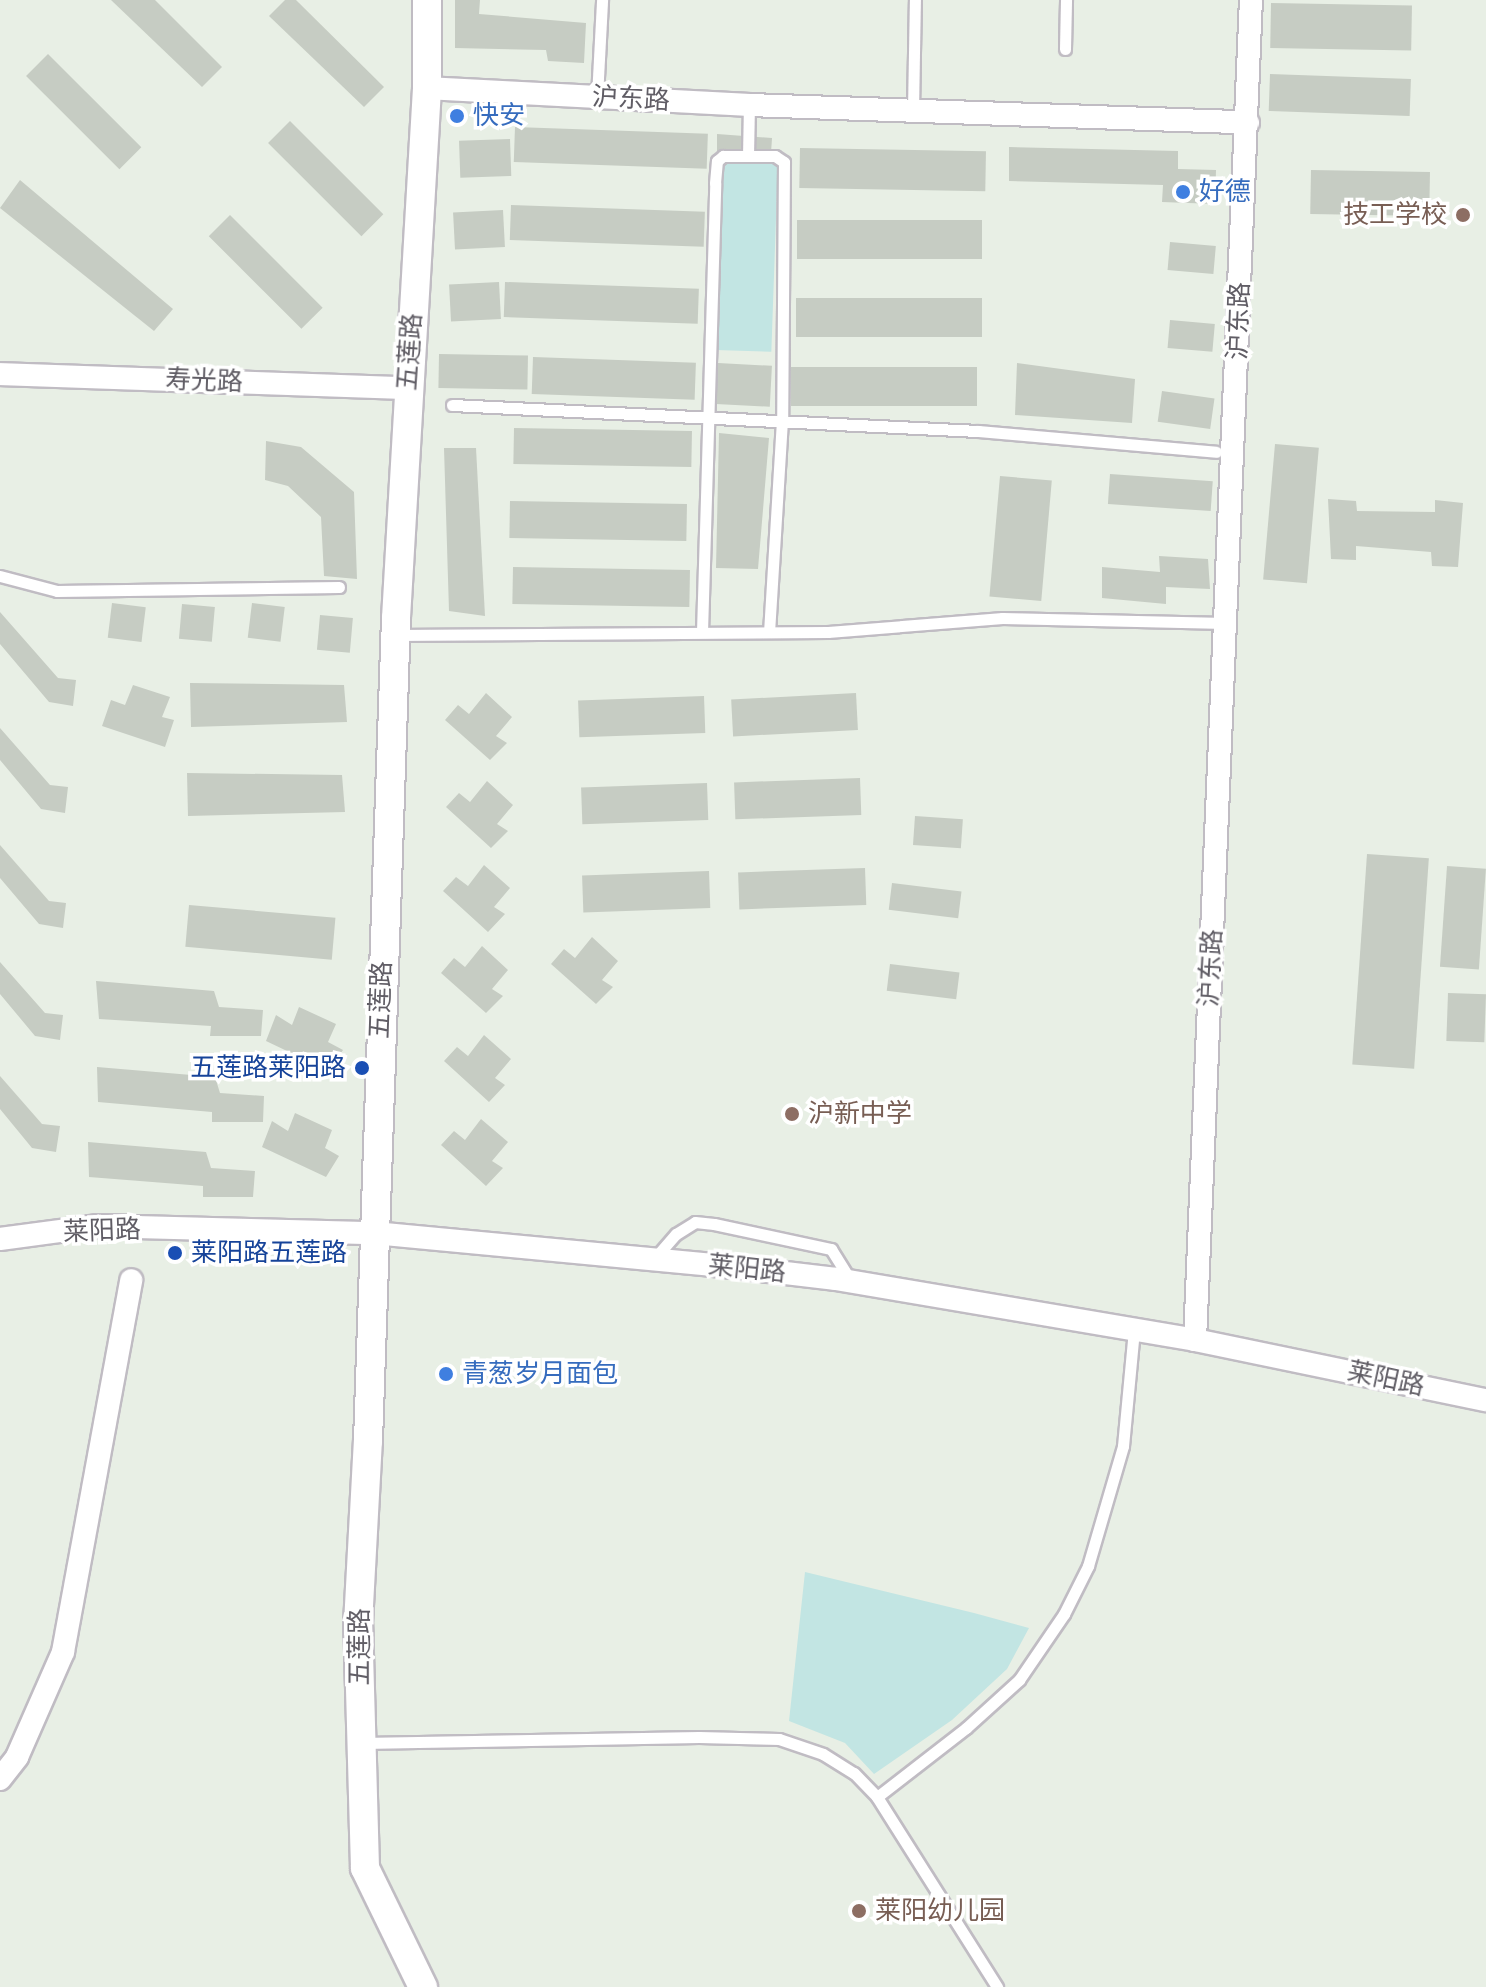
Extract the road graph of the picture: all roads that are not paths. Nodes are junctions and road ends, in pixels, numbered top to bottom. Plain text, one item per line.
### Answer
1 (427, 0) edge
2 (602, 0) edge
3 (915, 0) edge
4 (1066, 0) edge
5 (1251, 0) edge
6 (1065, 49) dead end
7 (427, 88) junction
8 (597, 97) junction
9 (749, 105) junction
10 (913, 110) junction
11 (1248, 122) junction
12 (748, 156) junction
13 (0, 374) edge
14 (408, 388) junction
15 (452, 405) dead end
16 (705, 417) junction
17 (782, 420) junction
18 (1216, 452) dead end
19 (0, 576) edge
20 (339, 587) dead end
21 (1226, 623) junction
22 (702, 632) junction
23 (769, 632) junction
24 (395, 635) junction
25 (374, 1233) junction
26 (0, 1239) edge
27 (654, 1260) junction
28 (131, 1280) dead end
29 (852, 1282) junction
30 (1134, 1330) junction
31 (1195, 1340) junction
32 (1486, 1400) edge
33 (362, 1743) junction
34 (0, 1779) edge
35 (877, 1797) junction
36 (423, 1987) edge
37 (997, 1987) edge

1 - 7 street, 五莲路
2 - 8 lane
3 - 10 lane
4 - 6 lane
5 - 11 street
7 - 8 street, 沪东路
7 - 14 street, 五莲路
8 - 9 street, 沪东路
9 - 10 street, 沪东路
9 - 12 lane
10 - 11 street, 沪东路
11 - 21 street, 沪东路
12 - 16 lane
12 - 17 lane
13 - 14 street, 寿光路
14 - 24 street, 五莲路
15 - 16 lane
16 - 17 lane
16 - 22 lane
17 - 18 lane
17 - 23 lane
19 - 20 lane
21 - 23 lane
21 - 31 street, 沪东路
22 - 23 lane
22 - 24 lane
24 - 25 street, 五莲路
25 - 26 street, 莱阳路
25 - 27 street, 莱阳路
25 - 33 street, 五莲路
27 - 29 street, 莱阳路
27 - 29 lane
28 - 34 street
29 - 30 street, 莱阳路
30 - 31 street, 莱阳路
30 - 35 lane
31 - 32 street, 莱阳路
33 - 35 lane
33 - 36 street, 五莲路
35 - 37 lane

